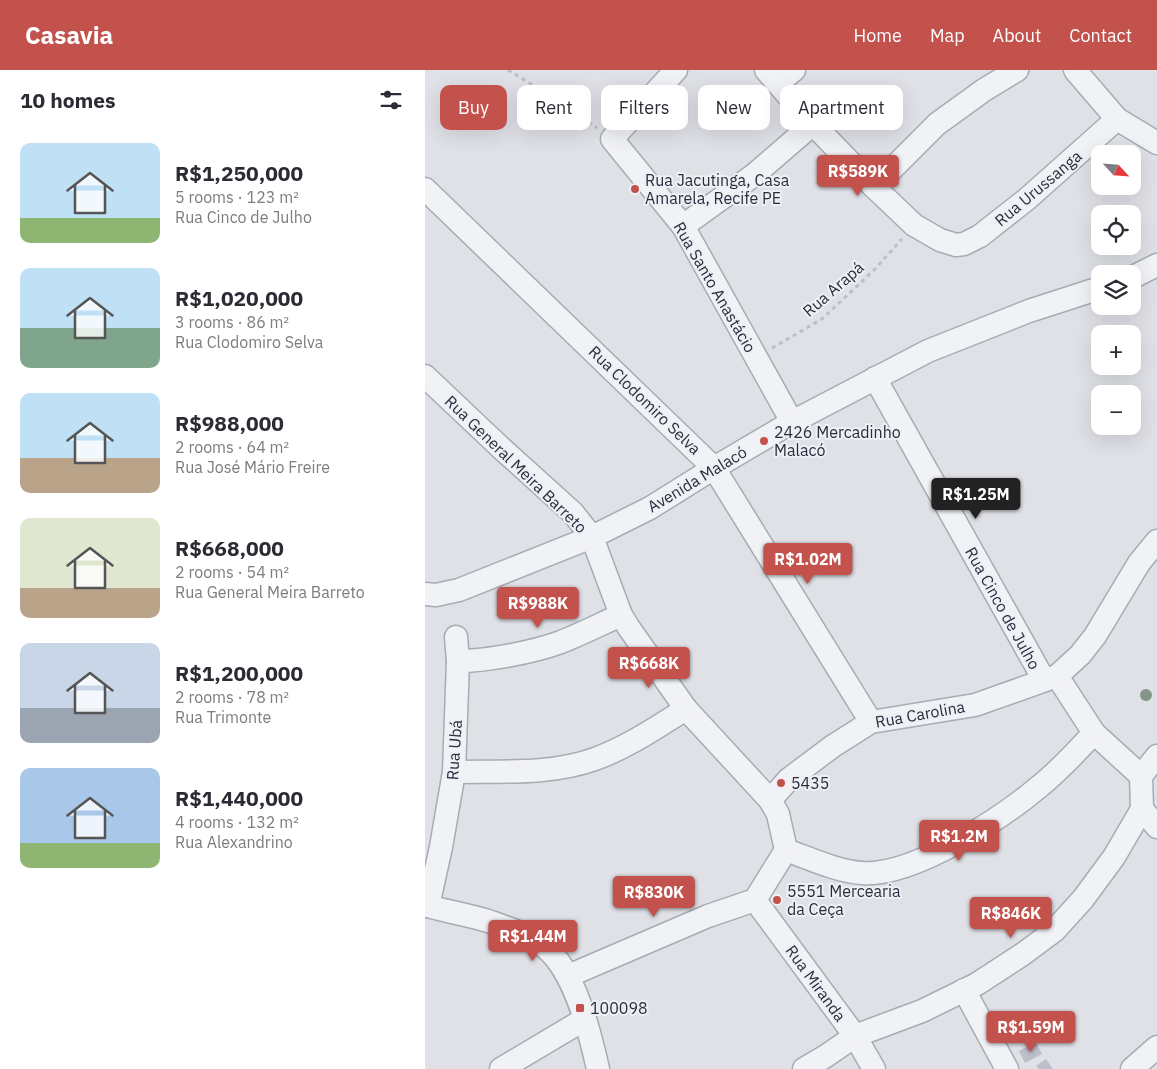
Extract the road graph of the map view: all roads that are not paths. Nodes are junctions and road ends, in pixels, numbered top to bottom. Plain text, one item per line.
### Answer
1 (676, 70) edge
2 (1017, 70) edge
3 (1075, 70) edge
4 (780, 74) edge
5 (787, 85) edge
6 (1117, 119) junction
7 (806, 130) edge
8 (819, 130) edge
9 (1157, 143) edge
10 (874, 186) junction
11 (425, 189) edge
12 (683, 226) junction
13 (1157, 264) edge
14 (1141, 273) edge
15 (1091, 291) edge
16 (425, 376) edge
17 (875, 378) junction
18 (792, 422) junction
19 (714, 468) junction
20 (592, 537) junction
21 (1157, 542) edge
22 (429, 591) edge
23 (621, 615) junction
24 (456, 638) dead end
25 (458, 661) junction
26 (1051, 678) junction
27 (686, 709) junction
28 (871, 722) junction
29 (1094, 733) junction
30 (1157, 756) edge
31 (454, 772) junction
32 (1141, 776) junction
33 (770, 800) junction
34 (1142, 809) junction
35 (1157, 827) edge
36 (786, 850) junction
37 (755, 900) junction
38 (426, 905) edge
39 (568, 976) junction
40 (964, 990) junction
41 (585, 1019) junction
42 (855, 1036) junction
43 (1157, 1047) edge
44 (501, 1069) edge
45 (598, 1069) edge
46 (803, 1069) edge
47 (874, 1069) edge
48 (1007, 1069) edge
49 (1132, 1069) edge

1 - 12 street, Rua Santo Anastácio
2 - 10 street
3 - 6 street
4 - 5 street, Rua Urussanga
6 - 9 street
6 - 10 street, Rua Urussanga
7 - 12 street
8 - 10 street, Rua Urussanga
11 - 19 street, Rua Clodomiro Selva
12 - 18 street, Rua Santo Anastácio
13 - 14 street
15 - 17 street, Avenida Malacó
16 - 20 street, Rua General Meira Barreto
17 - 18 street, Avenida Malacó
17 - 26 street, Rua Cinco de Julho
18 - 19 street, Avenida Malacó
19 - 20 street, Avenida Malacó
19 - 28 street, Rua Clodomiro Selva
20 - 22 street, Avenida Malacó
20 - 23 street, Rua General Meira Barreto
21 - 26 street, Rua Carolina
23 - 25 street
23 - 27 street, Rua General Meira Barreto
24 - 25 street, Rua Ubá
25 - 31 street, Rua Ubá
26 - 28 street, Rua Carolina
26 - 29 street, Rua Cinco de Julho
27 - 31 street
27 - 33 street, Rua General Meira Barreto
28 - 33 street, Rua Carolina
29 - 32 street, Rua Cinco de Julho
29 - 36 street
30 - 32 street
31 - 38 street, Rua Ubá
32 - 34 street
33 - 36 street
34 - 35 street
34 - 40 street
36 - 37 street
37 - 39 street
37 - 42 street, Rua Miranda
38 - 39 street
39 - 41 street
40 - 42 street
40 - 48 street
41 - 44 street
41 - 45 street
42 - 46 street
42 - 47 street, Rua Miranda
43 - 49 street

